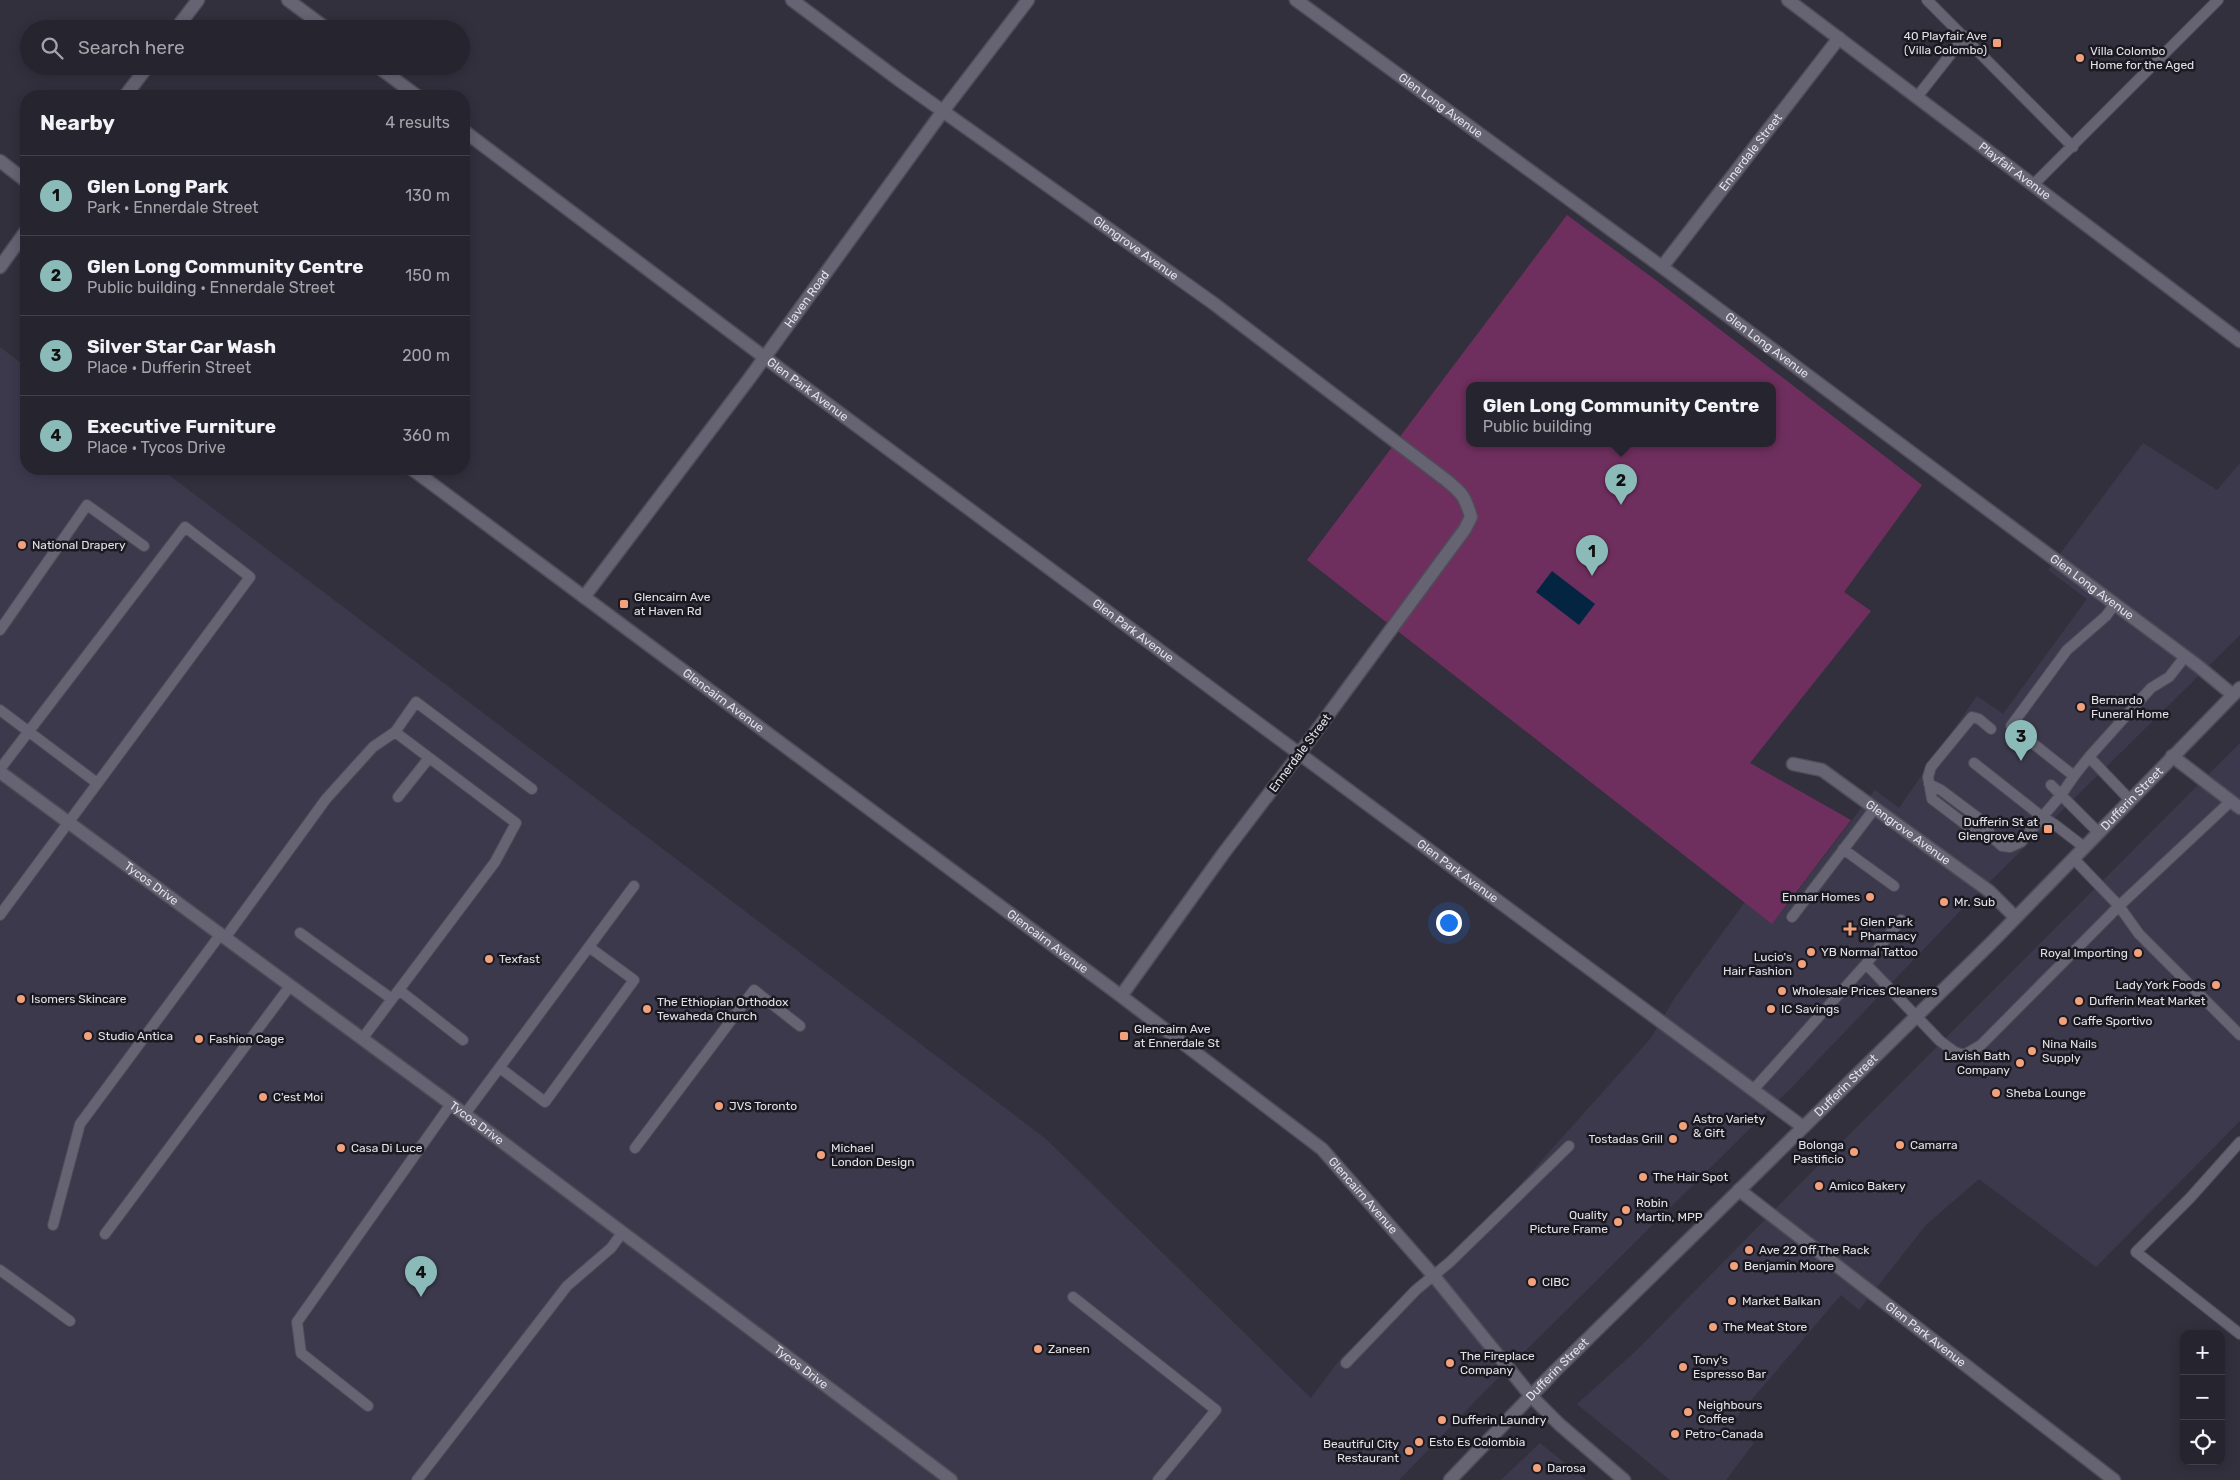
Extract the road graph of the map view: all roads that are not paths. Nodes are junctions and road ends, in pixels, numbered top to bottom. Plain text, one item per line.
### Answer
1 (198, 0) edge
2 (288, 0) edge
3 (792, 0) edge
4 (1028, 0) edge
5 (1296, 0) edge
6 (1788, 0) edge
7 (1928, 0) edge
8 (2218, 0) edge
9 (183, 20) edge
10 (315, 20) edge
11 (1965, 36) junction
12 (1839, 38) junction
13 (141, 75) edge
14 (389, 75) edge
15 (130, 90) edge
16 (409, 90) edge
17 (1917, 97) junction
18 (943, 111) junction
19 (470, 136) edge
20 (2073, 147) junction
21 (0, 161) edge
22 (20, 176) edge
23 (2033, 185) junction
24 (20, 239) edge
25 (0, 267) edge
26 (1662, 267) junction
27 (2240, 341) edge
28 (764, 357) junction
29 (420, 475) edge
30 (1469, 508) joint
31 (144, 546) dead end
32 (584, 597) junction
33 (2114, 605) junction
34 (0, 630) edge
35 (2184, 658) junction
36 (2237, 692) edge
37 (0, 710) edge
38 (1991, 729) dead end
39 (29, 732) junction
40 (394, 732) junction
41 (1300, 753) junction
42 (2172, 756) junction
43 (2089, 757) junction
44 (429, 758) junction
45 (1974, 763) dead end
46 (1793, 764) dead end
47 (0, 771) edge
48 (2074, 776) junction
49 (97, 783) junction
50 (2051, 785) dead end
51 (532, 789) dead end
52 (2061, 795) junction
53 (398, 797) dead end
54 (2130, 800) junction
55 (2236, 804) edge
56 (1875, 808) junction
57 (2041, 816) junction
58 (68, 822) junction
59 (2098, 832) junction
60 (2084, 847) junction
61 (1844, 849) junction
62 (2073, 858) junction
63 (634, 886) dead end
64 (1894, 886) dead end
65 (2118, 906) junction
66 (0, 915) edge
67 (1792, 917) dead end
68 (2015, 917) junction
69 (1901, 920) dead end
70 (300, 932) dead end
71 (222, 936) junction
72 (589, 947) junction
73 (1866, 964) junction
74 (290, 986) junction
75 (396, 995) junction
76 (1121, 996) junction
77 (1917, 1016) junction
78 (800, 1026) dead end
79 (2240, 1035) edge
80 (362, 1039) junction
81 (463, 1040) dead end
82 (500, 1068) junction
83 (1753, 1090) junction
84 (451, 1104) junction
85 (465, 1114) junction
86 (1803, 1127) junction
87 (2240, 1142) edge
88 (1569, 1146) dead end
89 (635, 1148) dead end
90 (1739, 1190) junction
91 (53, 1225) dead end
92 (622, 1233) junction
93 (105, 1234) dead end
94 (0, 1270) edge
95 (1433, 1275) junction
96 (1072, 1297) dead end
97 (70, 1321) dead end
98 (2240, 1334) edge
99 (1346, 1363) dead end
100 (1531, 1396) junction
101 (368, 1406) dead end
102 (417, 1480) edge
103 (950, 1480) edge
104 (1158, 1480) edge
105 (1450, 1480) edge
106 (1624, 1480) edge
107 (2114, 1480) edge

1 - 9 street
2 - 10 street
3 - 18 street, Glengrove Avenue
4 - 18 street, Haven Road
5 - 26 street, Glen Long Avenue
6 - 12 street, Playfair Avenue
7 - 11 lane
8 - 20 lane
11 - 17 lane
11 - 20 lane
12 - 17 street, Playfair Avenue
12 - 26 street, Ennerdale Street
13 - 15 street
14 - 16 street
17 - 23 street, Playfair Avenue
18 - 28 street, Haven Road
18 - 30 street, Glengrove Avenue
19 - 28 street, Glen Park Avenue
20 - 23 lane
21 - 22 street
23 - 27 street, Playfair Avenue
24 - 25 street
26 - 33 street, Glen Long Avenue
28 - 32 street, Haven Road
28 - 41 street, Glen Park Avenue
29 - 32 street, Glencairn Avenue
30 - 41 street, Ennerdale Street
31 - 34 lane
32 - 76 street, Glencairn Avenue
33 - 35 street, Glen Long Avenue
33 - 48 lane
35 - 36 street, Glen Long Avenue
35 - 43 lane
36 - 42 street, Dufferin Street
37 - 39 lane
38 - 57 lane
39 - 47 lane
39 - 49 lane
39 - 49 lane
40 - 44 lane
40 - 51 lane
40 - 71 lane
41 - 76 street, Ennerdale Street
41 - 83 street, Glen Park Avenue
42 - 54 street, Dufferin Street
42 - 55 street
43 - 48 lane
43 - 54 lane
44 - 53 lane
44 - 75 lane
45 - 57 lane
46 - 56 street, Glengrove Avenue
47 - 58 street, Tycos Drive
48 - 52 lane
49 - 58 lane
50 - 52 lane
52 - 57 lane
52 - 59 lane
54 - 59 street, Dufferin Street
55 - 65 lane
56 - 61 lane
56 - 68 street, Glengrove Avenue
57 - 60 lane
58 - 66 lane
58 - 71 street, Tycos Drive
59 - 60 street, Dufferin Street
60 - 62 street, Dufferin Street
61 - 64 lane
61 - 67 lane
62 - 65 lane
62 - 68 street, Dufferin Street
63 - 72 lane
65 - 77 lane
65 - 79 lane
68 - 77 street, Dufferin Street
69 - 73 lane
70 - 75 lane
71 - 74 street, Tycos Drive
71 - 91 lane
72 - 82 lane
72 - 82 lane
73 - 77 lane
73 - 83 lane
74 - 80 street, Tycos Drive
74 - 93 lane
75 - 80 lane
75 - 81 lane
76 - 95 street, Glencairn Avenue
77 - 86 street, Dufferin Street
78 - 89 lane
80 - 84 street, Tycos Drive
82 - 85 lane
83 - 86 street, Glen Park Avenue
84 - 85 street, Tycos Drive
84 - 101 lane
85 - 92 street, Tycos Drive
86 - 90 street, Dufferin Street
87 - 98 lane
88 - 95 lane
90 - 100 street, Dufferin Street
90 - 107 street, Glen Park Avenue
92 - 102 lane
92 - 103 street, Tycos Drive
94 - 97 lane
95 - 99 lane
95 - 100 street, Glencairn Avenue
96 - 104 lane
100 - 105 street, Dufferin Street
100 - 106 street, Glencairn Avenue

